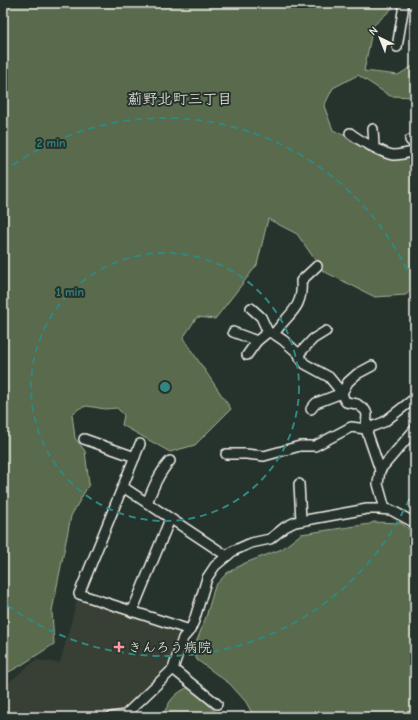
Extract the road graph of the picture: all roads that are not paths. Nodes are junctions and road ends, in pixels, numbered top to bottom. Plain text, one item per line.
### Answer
1 (403, 3) edge
2 (397, 47) dead end
3 (373, 129) dead end
4 (350, 133) dead end
5 (374, 147) junction
6 (415, 151) edge
7 (317, 266) dead end
8 (251, 308) dead end
9 (326, 331) dead end
10 (233, 332) dead end
11 (271, 333) junction
12 (257, 341) junction
13 (299, 354) junction
14 (246, 355) dead end
15 (372, 366) dead end
16 (342, 393) junction
17 (415, 398) edge
18 (311, 409) dead end
19 (366, 429) junction
20 (415, 429) edge
21 (84, 439) dead end
22 (140, 444) dead end
23 (226, 454) dead end
24 (135, 457) junction
25 (170, 461) dead end
26 (380, 470) junction
27 (299, 484) dead end
28 (123, 487) junction
29 (147, 503) junction
30 (385, 509) junction
31 (170, 519) junction
32 (301, 520) junction
33 (415, 522) edge
34 (227, 556) junction
35 (132, 612) junction
36 (190, 630) junction
37 (173, 669) junction
38 (217, 704) dead end
39 (111, 717) edge

1 - 2 street
3 - 5 street
4 - 5 street
5 - 6 street
7 - 11 street
8 - 11 street
9 - 13 street
10 - 12 street
11 - 12 street
11 - 13 street
12 - 14 street
13 - 16 street
15 - 16 street
16 - 18 street
16 - 19 street
17 - 19 street
19 - 23 street
19 - 26 street
20 - 26 street
21 - 24 street
22 - 24 street
24 - 28 street
25 - 29 street
26 - 30 street
27 - 32 street
28 - 29 street
28 - 35 street
29 - 31 street
30 - 32 street
30 - 33 street
31 - 34 street
31 - 35 street
32 - 34 street
34 - 36 street
35 - 36 street
36 - 37 street
37 - 38 street
37 - 39 street

